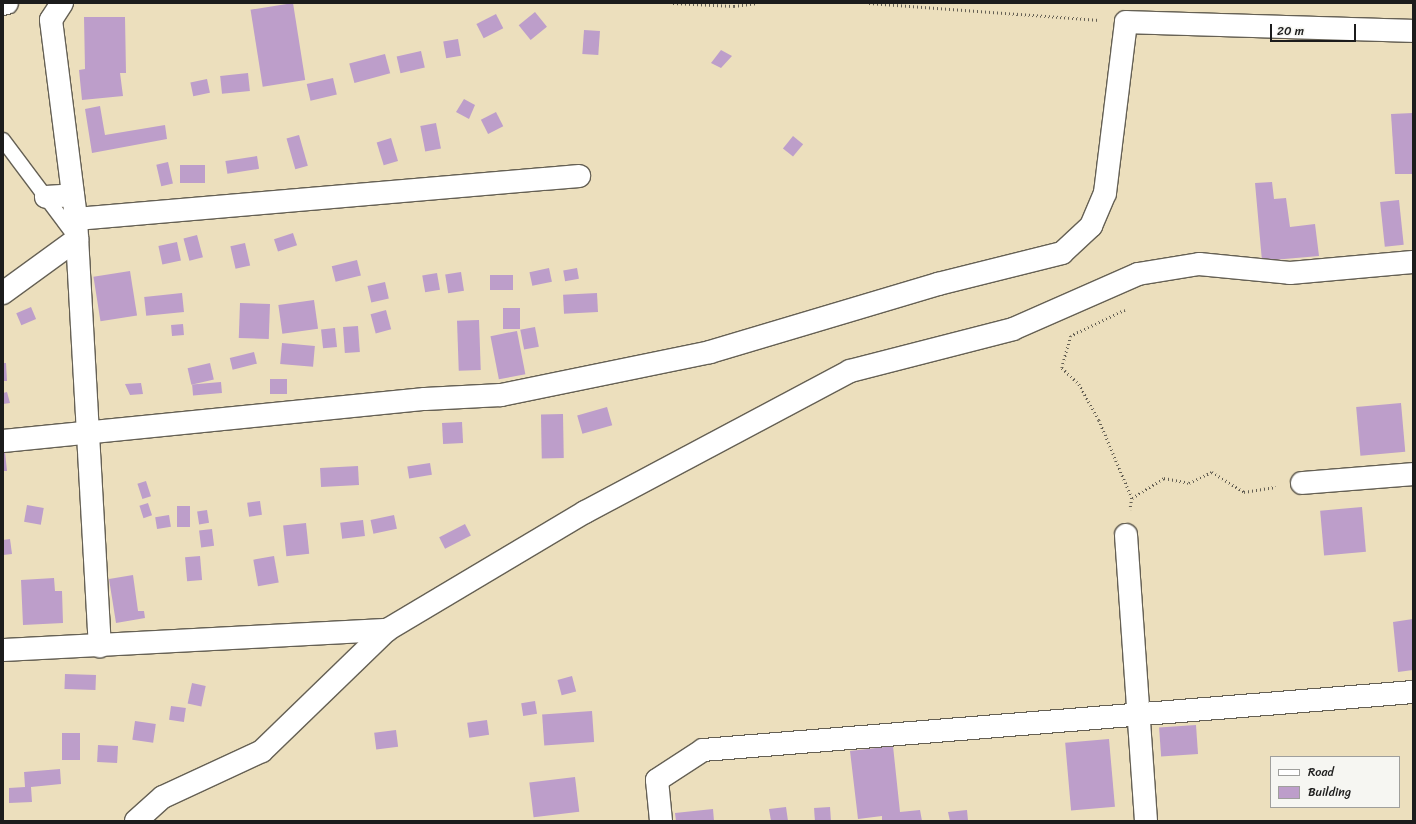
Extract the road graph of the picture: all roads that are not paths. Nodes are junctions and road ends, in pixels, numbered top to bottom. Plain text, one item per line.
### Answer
1 (7, 3) edge
2 (62, 3) edge
3 (3, 4) edge
4 (1413, 31) edge
5 (3, 140) edge
6 (579, 176) dead end
7 (73, 195) junction
8 (46, 197) junction
9 (76, 229) junction
10 (1413, 262) edge
11 (3, 293) edge
12 (90, 431) junction
13 (3, 441) edge
14 (1413, 474) edge
15 (1302, 483) road end
16 (1126, 534) road end
17 (387, 630) junction
18 (100, 646) junction
19 (3, 650) edge
20 (1413, 692) edge
21 (1137, 713) junction
22 (136, 821) edge
23 (661, 821) edge
24 (1146, 821) edge

1 - 3 street
2 - 7 street
4 - 12 street
5 - 8 lane
6 - 9 street
7 - 8 street
7 - 9 street
8 - 9 lane
9 - 11 street
9 - 12 street
10 - 17 street
12 - 13 street
12 - 18 street
14 - 15 street
16 - 21 street
17 - 18 street
17 - 22 street
18 - 19 street
20 - 21 street
21 - 23 street
21 - 24 street

